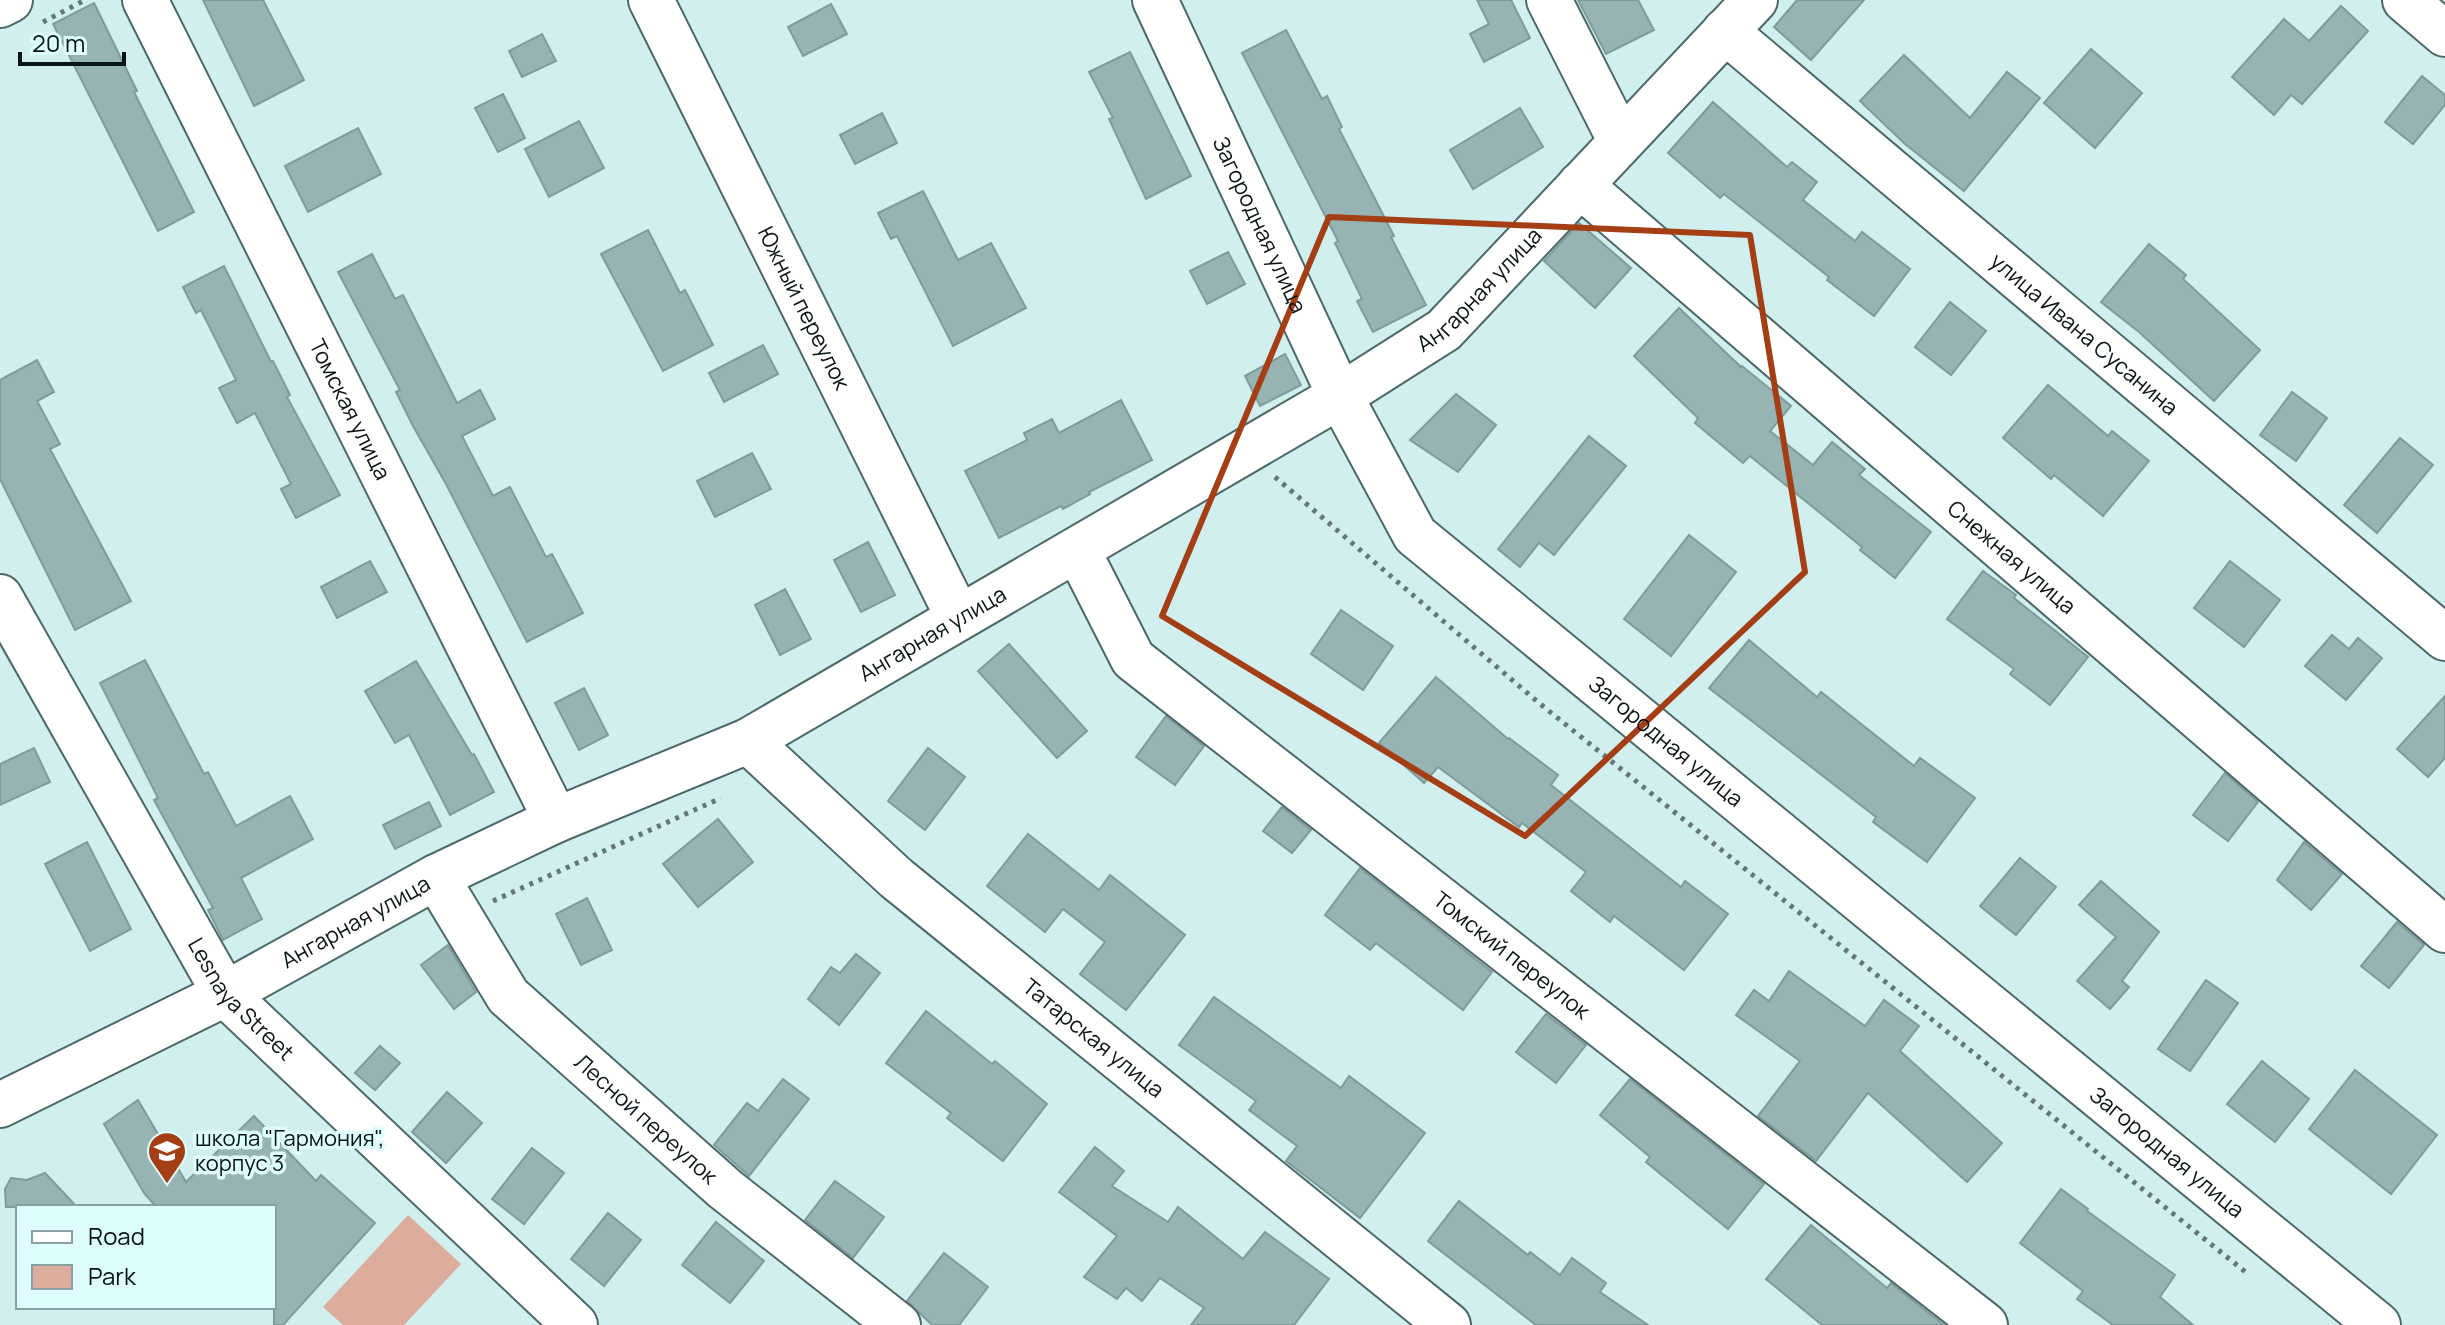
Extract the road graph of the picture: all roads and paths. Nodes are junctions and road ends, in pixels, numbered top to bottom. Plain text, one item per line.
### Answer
1 (10, 0) edge
2 (145, 0) edge
3 (651, 0) edge
4 (1155, 0) edge
5 (1549, 0) edge
6 (1755, 0) edge
7 (2405, 0) edge
8 (0, 5) edge
9 (1725, 31) junction
10 (2445, 34) edge
11 (1620, 140) junction
12 (1580, 185) junction
13 (1340, 396) junction
14 (1274, 476) dead end
15 (1078, 551) junction
16 (0, 597) edge
17 (958, 617) junction
18 (2445, 638) edge
19 (748, 741) junction
20 (556, 820) junction
21 (436, 877) junction
22 (2445, 930) edge
23 (225, 994) junction
24 (0, 1105) edge
25 (2250, 1275) dead end
26 (575, 1325) edge
27 (898, 1325) edge
28 (1448, 1325) edge
29 (1985, 1325) edge
30 (2378, 1325) edge

1 - 8 street
2 - 20 street, Томская улица
3 - 17 street, Южный переулок
4 - 13 street, Загородная улица
5 - 11 street
6 - 9 street, Ангарная улица
7 - 10 street
9 - 11 street, Ангарная улица
9 - 18 street, улица Ивана Сусанина
11 - 12 street, Ангарная улица
12 - 13 street, Ангарная улица
12 - 22 street, Снежная улица
13 - 15 street, Ангарная улица
13 - 30 street, Загородная улица
14 - 25 path
15 - 17 street, Ангарная улица
15 - 29 street, Томский переулок
16 - 23 street, Lesnaya Street
17 - 19 street, Ангарная улица
19 - 20 street, Ангарная улица
19 - 28 street, Татарская улица
20 - 21 street, Ангарная улица
21 - 23 street, Ангарная улица
21 - 27 street, Лесной переулок
23 - 24 street, Ангарная улица
23 - 26 street, Lesnaya Street

